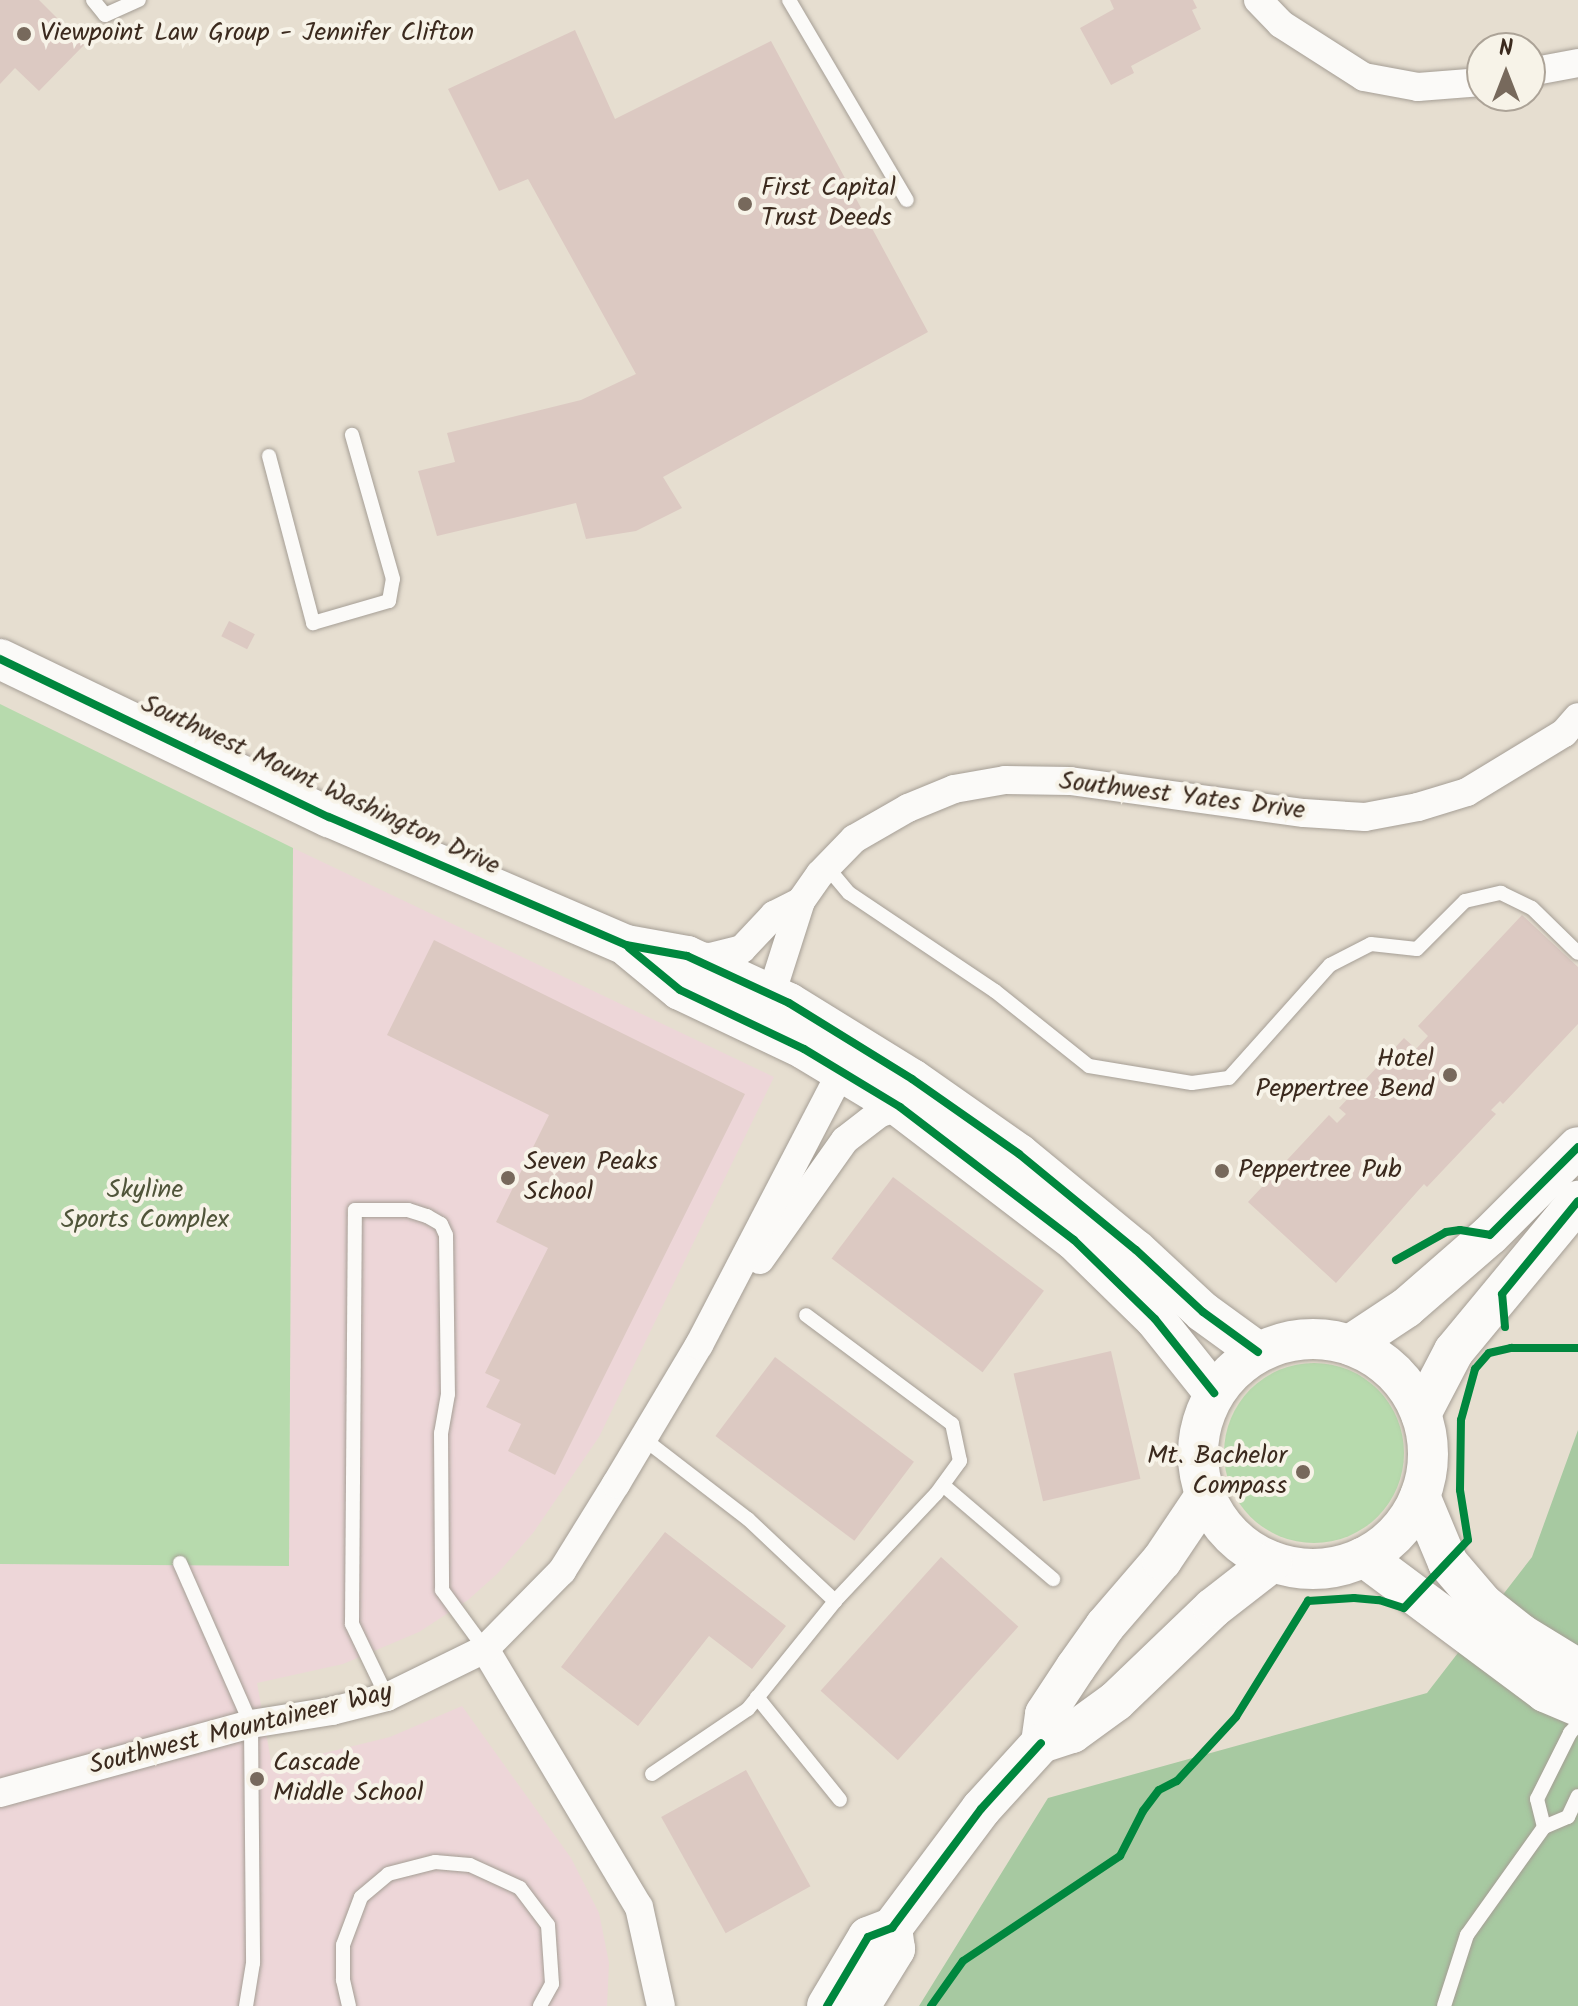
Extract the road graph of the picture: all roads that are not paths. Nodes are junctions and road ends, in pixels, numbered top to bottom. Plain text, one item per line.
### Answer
1 (93, 0) edge
2 (139, 0) edge
3 (789, 0) edge
4 (1258, 0) edge
5 (1578, 63) edge
6 (1546, 69) edge
7 (1466, 83) edge
8 (907, 200) dead end
9 (352, 435) dead end
10 (269, 456) dead end
11 (0, 659) edge
12 (1578, 717) edge
13 (827, 867) junction
14 (801, 901) junction
15 (626, 945) junction
16 (1578, 953) edge
17 (687, 956) junction
18 (771, 995) junction
19 (848, 1057) junction
20 (900, 1107) junction
21 (1578, 1147) edge
22 (1578, 1201) edge
23 (806, 1315) dead end
24 (699, 1345) junction
25 (1350, 1345) junction
26 (1258, 1352) junction
27 (1214, 1393) junction
28 (1421, 1414) junction
29 (644, 1439) junction
30 (943, 1485) junction
31 (1205, 1496) junction
32 (1420, 1496) junction
33 (1364, 1557) junction
34 (1272, 1562) junction
35 (180, 1563) dead end
36 (1053, 1579) dead end
37 (835, 1601) junction
38 (485, 1649) junction
39 (1578, 1669) edge
40 (387, 1697) junction
41 (757, 1697) junction
42 (1578, 1706) edge
43 (251, 1724) junction
44 (1578, 1724) edge
45 (1041, 1743) junction
46 (652, 1774) dead end
47 (0, 1793) edge
48 (1578, 1796) edge
49 (840, 1800) dead end
50 (1544, 1827) junction
51 (892, 1928) junction
52 (246, 2006) edge
53 (349, 2006) edge
54 (540, 2006) edge
55 (661, 2006) edge
56 (827, 2006) edge
57 (860, 2006) edge
58 (1444, 2006) edge

1 - 2 lane
3 - 8 lane
4 - 7 street
5 - 6 street
9 - 10 lane
11 - 15 main road, Southwest Mount Washington Drive
12 - 13 street, Southwest Yates Drive
13 - 14 street, Southwest Yates Drive
13 - 16 lane
14 - 17 street, Southwest Yates Drive
14 - 18 street, Southwest Yates Drive
15 - 17 main road, Southwest Mount Washington Drive
15 - 19 main road, Southwest Mount Washington Drive
17 - 18 main road, Southwest Mount Washington Drive
18 - 19 main road, Southwest Mount Washington Drive
19 - 20 main road, Southwest Mount Washington Drive
19 - 24 street, Southwest Mountaineer Way
19 - 26 main road, Southwest Mount Washington Drive
20 - 24 street, Southwest Mountaineer Way
20 - 27 main road, Southwest Mount Washington Drive
21 - 25 main road
22 - 28 main road
23 - 30 lane
24 - 29 street, Southwest Mountaineer Way
25 - 26 main road
25 - 28 main road
26 - 27 main road
27 - 31 main road
28 - 32 main road
29 - 37 lane
29 - 38 street, Southwest Mountaineer Way
30 - 36 lane
30 - 37 lane
31 - 34 main road
31 - 45 main road
32 - 33 main road
32 - 39 main road
33 - 34 main road
33 - 42 main road
34 - 45 main road
35 - 43 lane
37 - 41 lane
38 - 40 street, Southwest Mountaineer Way
38 - 40 lane
38 - 55 street
40 - 43 street, Southwest Mountaineer Way
41 - 46 lane
41 - 49 lane
43 - 47 street, Southwest Mountaineer Way
43 - 52 lane
44 - 50 lane
45 - 51 main road
48 - 50 lane
50 - 58 lane
51 - 56 main road
51 - 57 main road
53 - 54 lane

